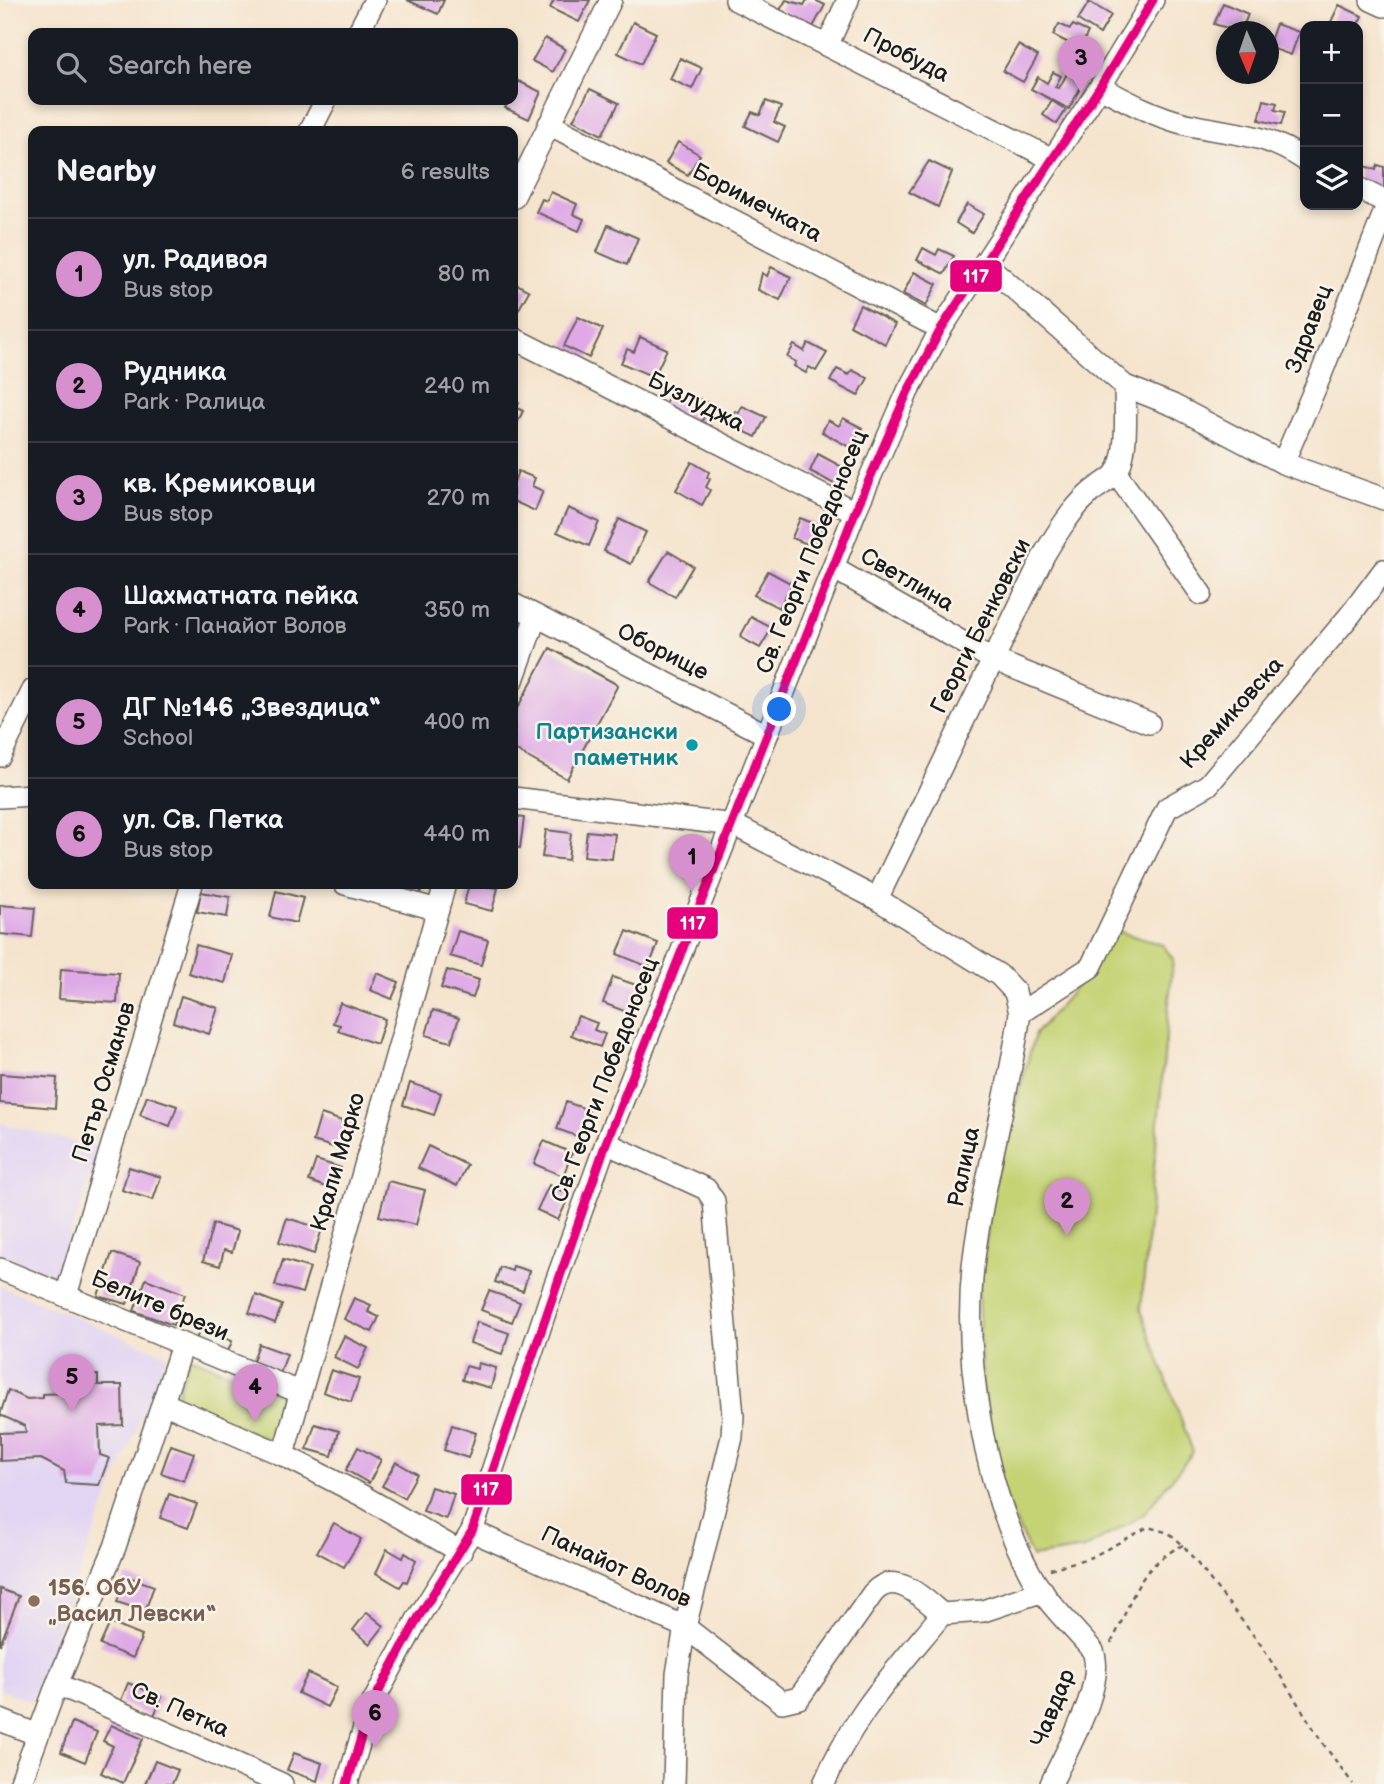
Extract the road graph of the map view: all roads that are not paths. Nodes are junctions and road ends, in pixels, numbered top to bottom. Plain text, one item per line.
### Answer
1 (375, 0) edge
2 (611, 0) edge
3 (736, 0) edge
4 (848, 0) edge
5 (1153, 0) edge
6 (1371, 0) edge
7 (1384, 6) edge
8 (361, 28) edge
9 (828, 44) junction
10 (1100, 87) junction
11 (323, 105) edge
12 (549, 124) junction
13 (313, 126) edge
14 (1300, 157) edge
15 (1052, 159) junction
16 (518, 188) edge
17 (1363, 190) edge
18 (1384, 201) edge
19 (1384, 213) edge
20 (986, 264) junction
21 (941, 329) junction
22 (518, 341) edge
23 (1125, 386) junction
24 (1283, 463) junction
25 (1116, 473) junction
26 (1384, 499) edge
27 (855, 512) junction
28 (833, 568) junction
29 (1384, 569) edge
30 (1201, 594) dead end
31 (518, 606) edge
32 (536, 615) junction
33 (992, 659) junction
34 (518, 666) edge
35 (28, 700) edge
36 (1149, 723) dead end
37 (767, 735) junction
38 (0, 756) edge
39 (28, 795) edge
40 (0, 797) edge
41 (518, 799) edge
42 (734, 825) junction
43 (190, 889) edge
44 (363, 889) edge
45 (444, 889) edge
46 (877, 899) junction
47 (438, 910) junction
48 (1020, 1013) junction
49 (606, 1143) junction
50 (0, 1269) edge
51 (66, 1295) junction
52 (182, 1345) junction
53 (299, 1392) junction
54 (163, 1403) junction
55 (283, 1455) junction
56 (472, 1531) junction
57 (461, 1552) junction
58 (1037, 1582) junction
59 (942, 1614) junction
60 (685, 1626) junction
61 (1095, 1656) joint
62 (57, 1684) junction
63 (0, 1720) edge
64 (38, 1735) junction
65 (20, 1784) edge
66 (282, 1784) edge
67 (347, 1784) edge
68 (674, 1784) edge
69 (824, 1784) edge
70 (1051, 1784) edge

1 - 8 street
2 - 12 street
3 - 9 street, Пробуда
4 - 9 street
5 - 10 street, Св. Георги Победоносец
6 - 7 street
9 - 15 street, Пробуда
10 - 14 street
10 - 15 street, Св. Георги Победоносец
11 - 13 street
12 - 16 street
12 - 21 street, Боримечката
15 - 20 street, Св. Георги Победоносец
17 - 18 street
19 - 24 street, Здравец
20 - 21 street, Св. Георги Победоносец
20 - 23 street
21 - 27 street, Св. Георги Победоносец
22 - 27 street, Бузлуджа
23 - 24 street
23 - 25 street
24 - 26 street
25 - 30 street
25 - 33 street, Георги Бенковски
27 - 28 street, Св. Георги Победоносец
28 - 33 street, Светлина
28 - 37 street, Св. Георги Победоносец
29 - 48 street, Кремиковска
31 - 32 street, Оборище
32 - 34 street
32 - 37 street, Оборище
33 - 36 street, Светлина
33 - 46 street, Георги Бенковски
35 - 38 street
37 - 42 street, Св. Георги Победоносец
39 - 40 street
41 - 42 street
42 - 46 street
42 - 49 street, Св. Георги Победоносец
43 - 51 street, Петър Османов
44 - 47 street
45 - 47 street, Крали Марко
46 - 48 street
47 - 53 street, Крали Марко
48 - 58 street, Ралица
49 - 56 street, Св. Георги Победоносец
49 - 60 street
50 - 51 street, Белите брези
51 - 52 street, Белите брези
52 - 53 street, Белите брези
52 - 54 street
53 - 55 street, Крали Марко
54 - 55 street
54 - 62 street
55 - 57 street
56 - 57 street, Св. Георги Победоносец
56 - 60 street, Панайот Волов
57 - 67 street, Св. Георги Победоносец
58 - 59 street
58 - 61 street, Ралица
59 - 60 street, Панайот Волов
59 - 69 street
60 - 68 street
61 - 70 street, Чавдар
62 - 64 street
62 - 66 street, Св. Петка
63 - 64 street
64 - 65 street

